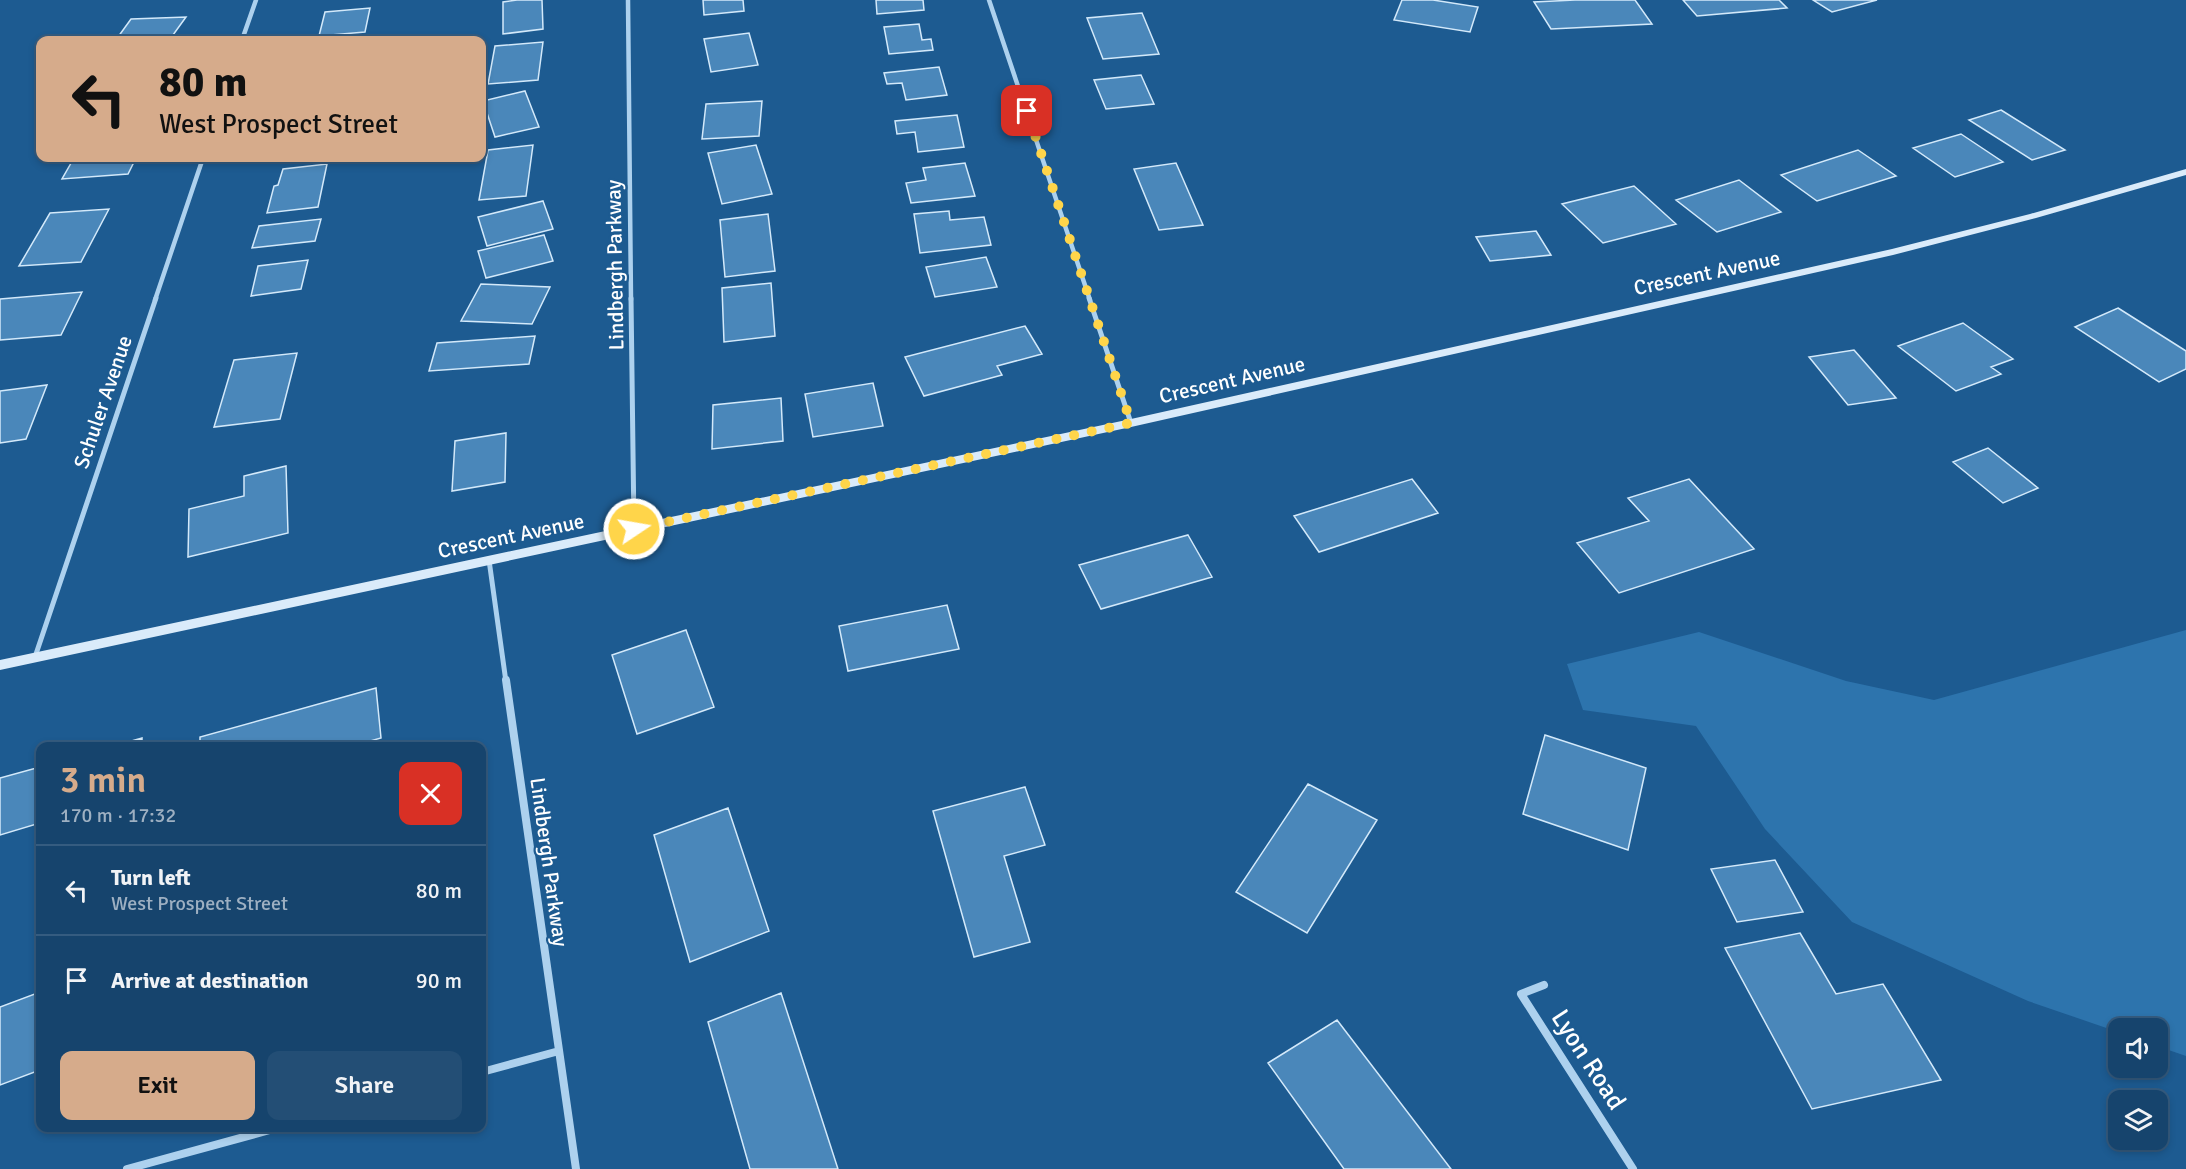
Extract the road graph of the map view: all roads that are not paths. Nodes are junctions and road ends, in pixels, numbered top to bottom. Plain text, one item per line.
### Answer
1 (256, 0) edge
2 (628, 0) edge
3 (990, 0) edge
4 (243, 36) edge
5 (202, 162) edge
6 (2186, 172) edge
7 (1131, 423) junction
8 (634, 529) junction
9 (489, 560) junction
10 (35, 658) junction
11 (0, 665) edge
12 (1544, 985) dead end
13 (559, 1051) junction
14 (486, 1071) edge
15 (262, 1132) edge
16 (127, 1169) edge
17 (576, 1169) edge
18 (1633, 1169) edge

1 - 4 street
2 - 8 street, Lindbergh Parkway
3 - 7 street
5 - 10 street, Schuler Avenue
6 - 7 main road, Crescent Avenue
7 - 8 main road, Crescent Avenue
8 - 9 main road, Crescent Avenue
9 - 10 main road, Crescent Avenue
9 - 13 street, Lindbergh Parkway
10 - 11 main road, Crescent Avenue
12 - 18 street, Lyon Road
13 - 14 street
13 - 17 street, Lindbergh Parkway
15 - 16 street

